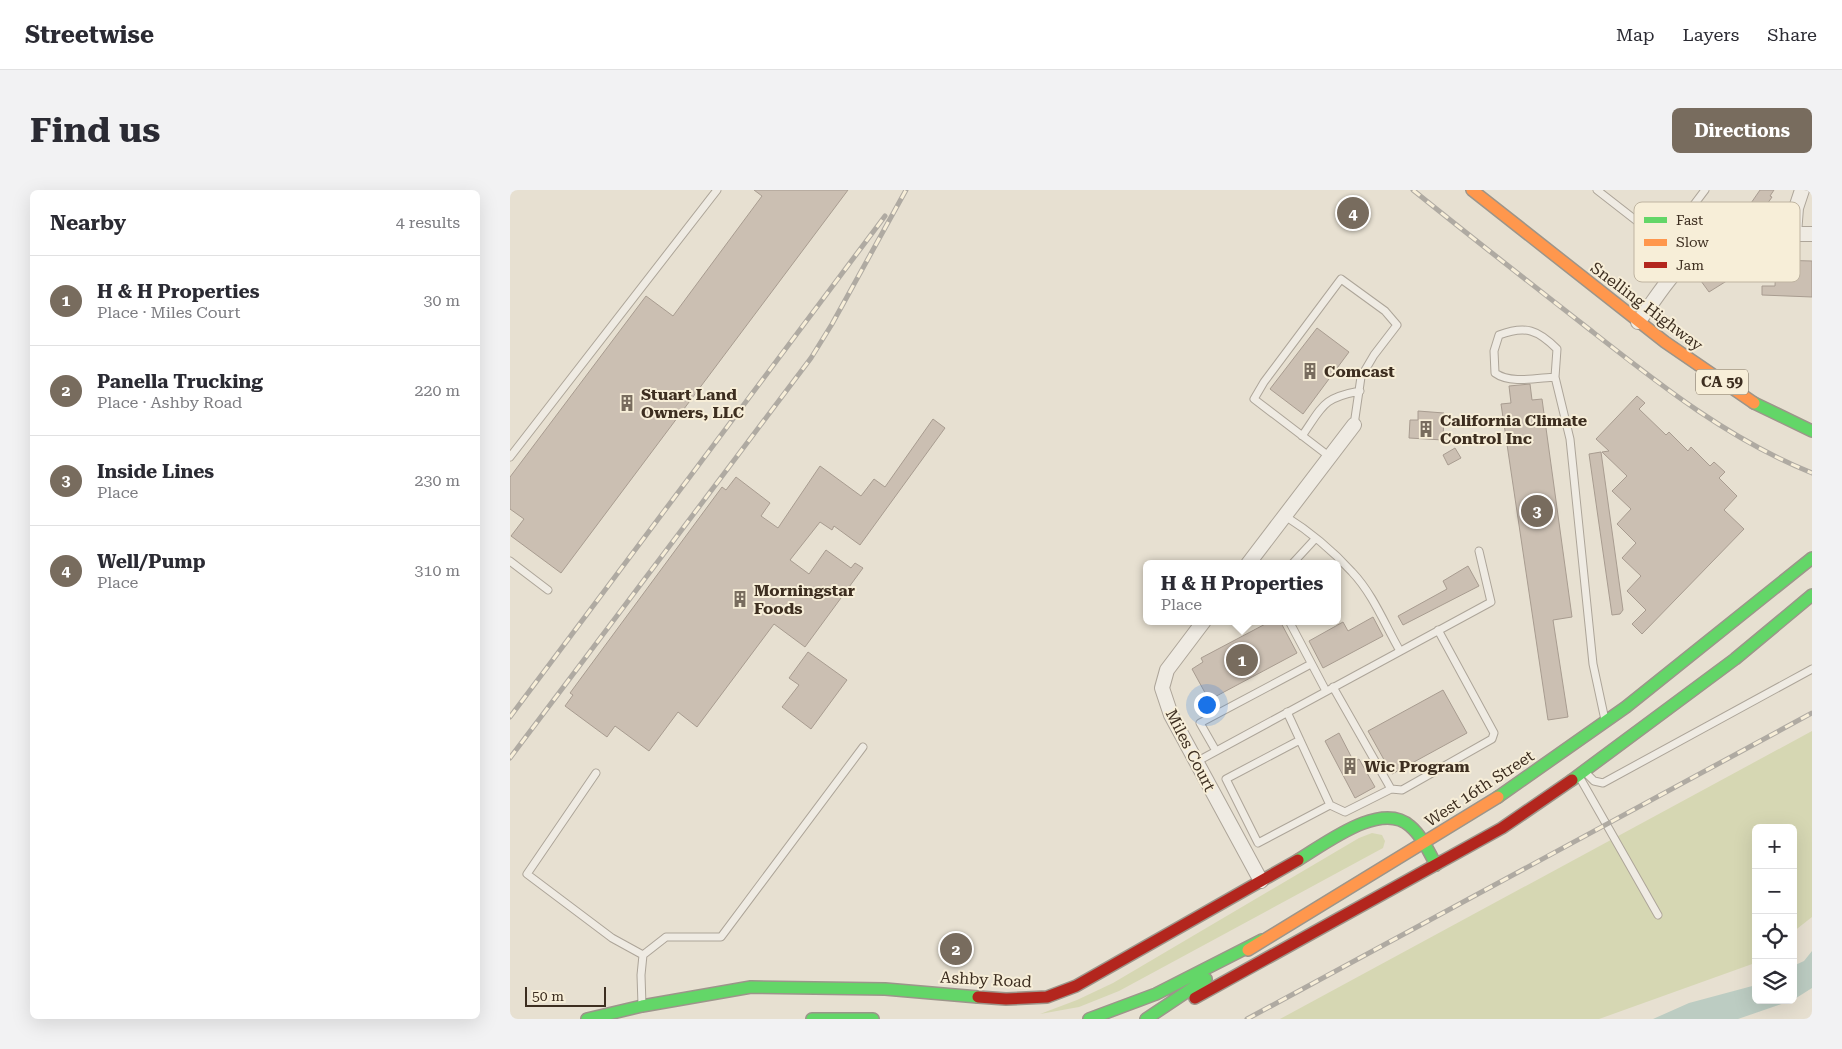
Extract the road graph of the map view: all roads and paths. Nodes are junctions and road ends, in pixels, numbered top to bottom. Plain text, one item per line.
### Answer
1 (716, 190) edge
2 (1472, 190) edge
3 (1597, 190) edge
4 (1705, 190) edge
5 (1802, 190) edge
6 (1696, 202) edge
7 (1798, 202) edge
8 (1634, 218) edge
9 (1669, 282) edge
10 (1638, 322) junction
11 (1555, 377) junction
12 (1360, 392) junction
13 (1354, 425) joint
14 (1812, 431) edge
15 (1302, 436) junction
16 (510, 457) edge
17 (1330, 457) junction
18 (1285, 516) junction
19 (1315, 538) junction
20 (1479, 551) dead end
21 (1812, 558) edge
22 (1251, 560) edge
23 (1296, 560) edge
24 (1336, 560) edge
25 (510, 561) edge
26 (1341, 564) edge
27 (548, 590) dead end
28 (1812, 595) edge
29 (1201, 625) edge
30 (1290, 625) edge
31 (1438, 630) junction
32 (1400, 651) junction
33 (1312, 664) junction
34 (1812, 669) edge
35 (1330, 689) junction
36 (1287, 712) junction
37 (1605, 722) junction
38 (1300, 740) junction
39 (864, 747) dead end
40 (1216, 751) junction
41 (1196, 762) junction
42 (596, 773) dead end
43 (1582, 774) junction
44 (1391, 789) junction
45 (1330, 804) junction
46 (1423, 843) junction
47 (1436, 865) junction
48 (1260, 881) junction
49 (1658, 915) dead end
50 (1262, 940) junction
51 (644, 955) junction
52 (642, 1006) junction
53 (587, 1019) edge
54 (812, 1019) edge
55 (873, 1019) edge
56 (1089, 1019) edge
57 (1146, 1019) edge
58 (1155, 1019) edge

1 - 16 lane
2 - 10 main road, Snelling Highway / CA 59
3 - 8 lane
4 - 6 lane
5 - 7 street
9 - 10 street
10 - 14 main road, Snelling Highway / CA 59
11 - 11 lane
11 - 37 lane
12 - 13 lane
12 - 15 lane
12 - 15 lane
13 - 17 street
15 - 17 lane
17 - 18 street
18 - 19 lane
18 - 22 street
19 - 23 lane
19 - 24 lane
20 - 31 lane
21 - 37 main road, West 16th Street
25 - 27 lane
26 - 32 lane
28 - 43 main road
29 - 41 street, Miles Court
30 - 33 lane
31 - 32 lane
31 - 44 lane
32 - 35 lane
33 - 35 lane
33 - 40 lane
34 - 43 lane
35 - 36 lane
35 - 44 lane
36 - 38 lane
36 - 40 lane
37 - 46 main road, West 16th Street
38 - 45 lane
38 - 45 lane
39 - 51 lane
40 - 41 lane
41 - 48 street, Miles Court
42 - 51 lane
43 - 47 main road
43 - 49 lane
44 - 45 lane
46 - 47 main road, Ashby Road
46 - 48 main road, Ashby Road
46 - 50 main road, West 16th Street
47 - 58 main road
48 - 52 main road, Ashby Road
50 - 56 main road
50 - 57 main road, West 16th Street
51 - 52 lane
52 - 53 main road, Ashby Road
54 - 55 main road

